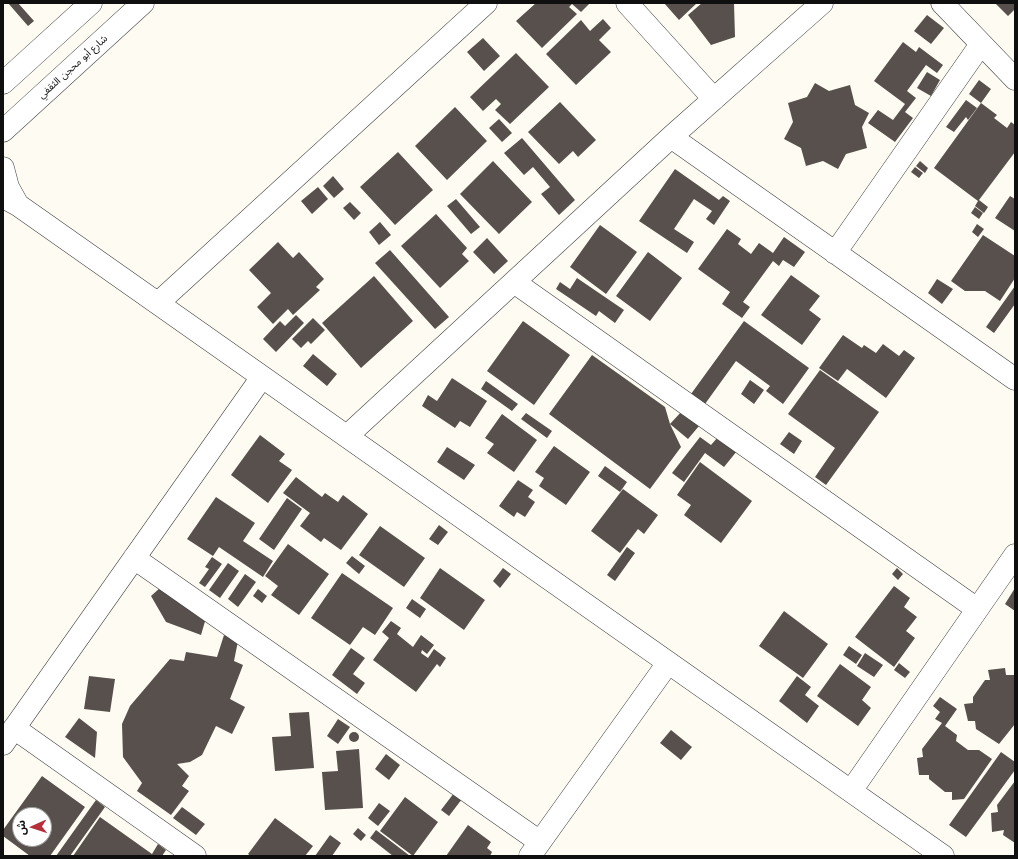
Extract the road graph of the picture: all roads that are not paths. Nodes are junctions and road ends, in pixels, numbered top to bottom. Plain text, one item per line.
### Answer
1 (91, 3) edge
2 (143, 3) edge
3 (486, 3) edge
4 (628, 3) edge
5 (822, 3) edge
6 (942, 3) edge
7 (981, 44) junction
8 (11, 68) edge
9 (1015, 79) edge
10 (3, 83) edge
11 (714, 99) junction
12 (5, 133) edge
13 (671, 138) junction
14 (3, 168) edge
15 (11, 201) edge
16 (835, 253) junction
17 (514, 282) junction
18 (158, 303) junction
19 (262, 376) junction
20 (1015, 379) edge
21 (347, 436) junction
22 (1015, 555) edge
23 (134, 558) junction
24 (977, 609) junction
25 (668, 662) junction
26 (9, 736) edge
27 (850, 791) junction
28 (535, 849) edge
29 (195, 856) edge
30 (943, 856) edge

1 - 8 street
2 - 12 street, شارع أبو محجن الثقفي
3 - 18 street
4 - 11 street
5 - 11 street
6 - 7 street
7 - 9 street
7 - 16 street
8 - 10 street
11 - 13 street
13 - 16 street
13 - 17 street
14 - 15 street
15 - 18 street
16 - 20 street
17 - 21 street
17 - 24 street
18 - 19 street
19 - 21 street
19 - 23 street
21 - 25 street
22 - 24 street
23 - 26 street
23 - 28 street
24 - 27 street
25 - 27 street
25 - 28 street
26 - 29 street
27 - 30 street

